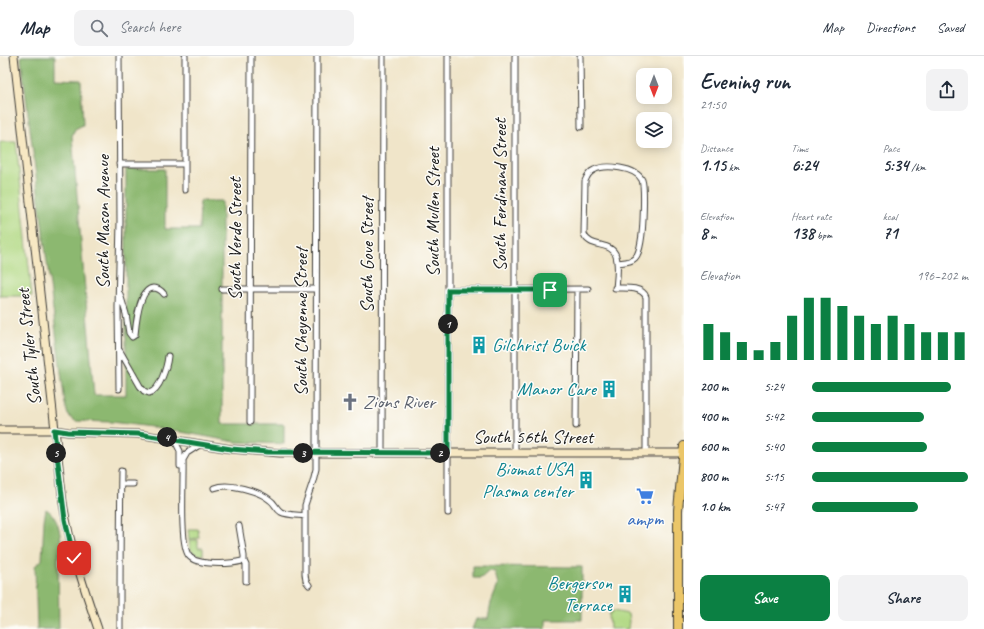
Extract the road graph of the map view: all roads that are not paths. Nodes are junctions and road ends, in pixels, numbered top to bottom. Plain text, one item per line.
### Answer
1 (14, 56) edge
2 (118, 56) edge
3 (185, 56) edge
4 (251, 56) edge
5 (317, 56) edge
6 (383, 56) edge
7 (448, 56) edge
8 (515, 56) edge
9 (580, 56) edge
10 (581, 127) dead end
11 (119, 164) junction
12 (185, 164) junction
13 (185, 190) dead end
14 (617, 263) junction
15 (222, 289) dead end
16 (250, 289) junction
17 (316, 289) junction
18 (515, 289) junction
19 (588, 289) dead end
20 (448, 290) junction
21 (577, 290) junction
22 (119, 291) junction
23 (164, 294) dead end
24 (119, 350) junction
25 (168, 356) dead end
26 (119, 389) dead end
27 (250, 422) dead end
28 (576, 426) dead end
29 (0, 430) edge
30 (54, 430) junction
31 (173, 438) junction
32 (202, 444) junction
33 (684, 451) edge
34 (316, 453) junction
35 (382, 453) junction
36 (448, 453) junction
37 (515, 453) junction
38 (646, 453) junction
39 (121, 471) dead end
40 (120, 484) junction
41 (133, 484) dead end
42 (214, 488) dead end
43 (182, 494) junction
44 (448, 513) dead end
45 (305, 516) junction
46 (239, 526) dead end
47 (244, 561) junction
48 (681, 564) edge
49 (246, 581) dead end
50 (309, 585) dead end
51 (98, 629) edge
52 (120, 629) edge
53 (678, 629) edge

1 - 30 main road, South Tyler Street
2 - 11 street, South Mason Avenue
3 - 12 street
4 - 16 street, South Verde Street
5 - 17 street, South Cheyenne Street
6 - 35 street, South Gove Street
7 - 20 street, South Mullen Street
8 - 18 street, South Ferdinand Street
9 - 10 street
11 - 12 street
11 - 22 street, South Mason Avenue
12 - 13 street
14 - 14 street
14 - 38 street
15 - 16 street
16 - 17 street
16 - 27 street, South Verde Street
17 - 34 street, South Cheyenne Street
18 - 20 street
18 - 21 street
18 - 37 street, South Ferdinand Street
19 - 21 street
20 - 36 street, South Mullen Street
21 - 28 street
22 - 23 street
22 - 24 street, South Mason Avenue
24 - 25 street
24 - 26 street, South Mason Avenue
29 - 30 main road, South 56th Street
30 - 31 main road, South 56th Street
30 - 51 main road, South Tyler Street
31 - 32 main road, South 56th Street
31 - 43 street
32 - 34 main road, South 56th Street
32 - 43 street
33 - 38 main road, South 56th Street
33 - 48 main road
34 - 35 main road, South 56th Street
34 - 45 street, South Cheyenne Street
35 - 36 main road, South 56th Street
36 - 37 main road, South 56th Street
36 - 44 street, South Mullen Street
37 - 38 main road, South 56th Street
39 - 40 street
40 - 41 street
40 - 52 street
42 - 45 street
43 - 47 street
45 - 50 street, South Cheyenne Street
46 - 47 street
47 - 49 street
48 - 53 main road

